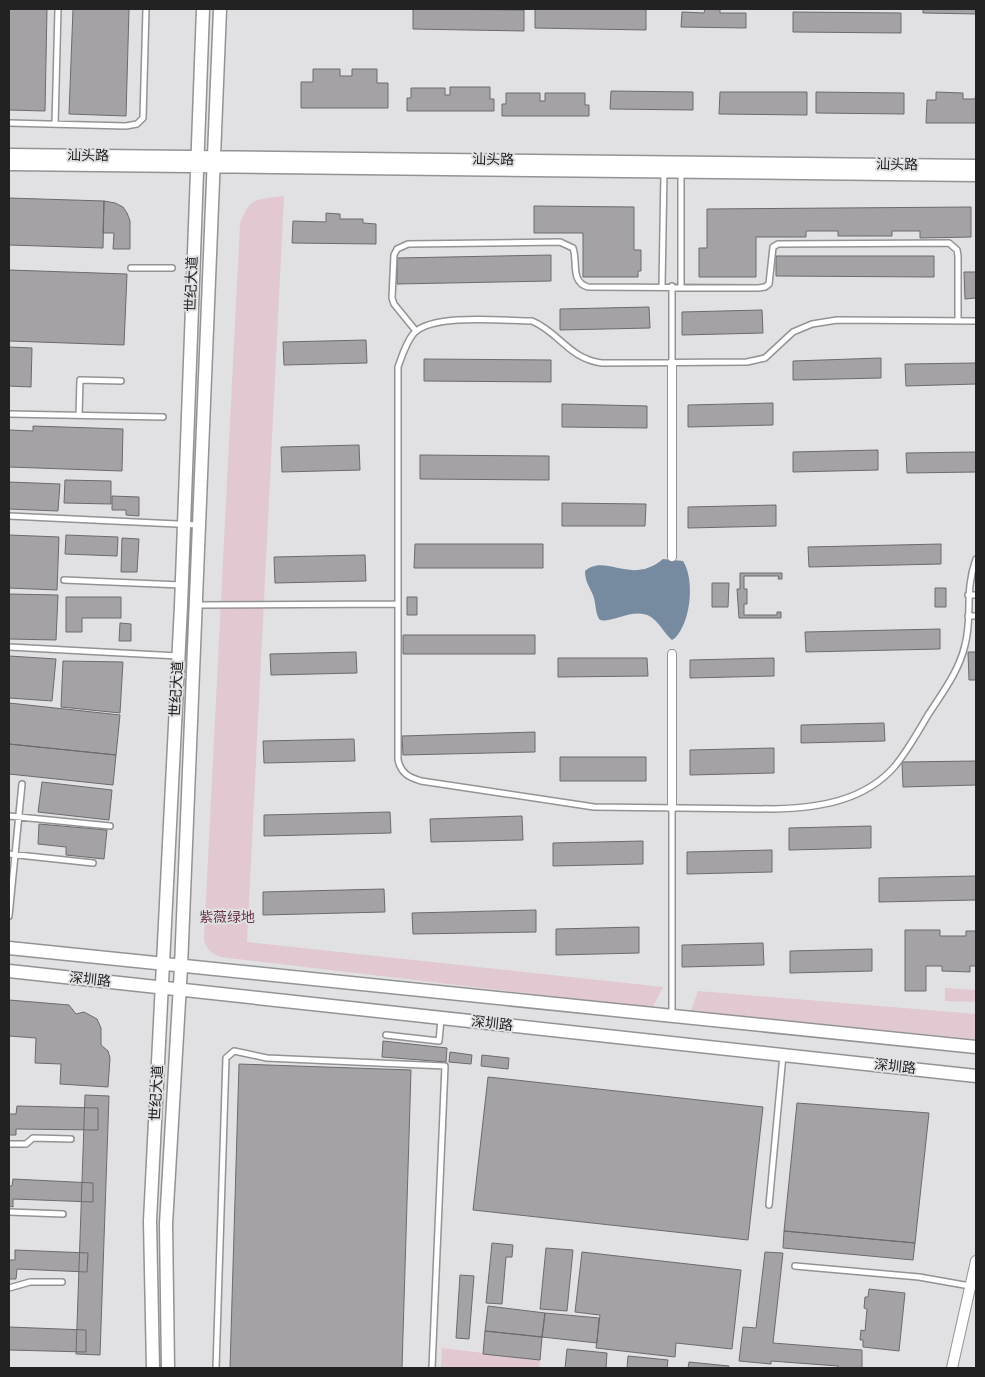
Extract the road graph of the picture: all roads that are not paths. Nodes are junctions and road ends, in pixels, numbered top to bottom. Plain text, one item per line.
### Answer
1 (58, 9) edge
2 (146, 9) edge
3 (203, 9) edge
4 (220, 9) edge
5 (9, 124) edge
6 (55, 124) junction
7 (9, 155) edge
8 (196, 161) junction
9 (212, 161) junction
10 (9, 164) edge
11 (976, 166) edge
12 (664, 167) junction
13 (682, 167) junction
14 (976, 175) edge
15 (131, 268) dead end
16 (172, 268) dead end
17 (662, 286) junction
18 (672, 286) junction
19 (681, 286) junction
20 (958, 320) junction
21 (976, 321) edge
22 (416, 331) junction
23 (672, 363) junction
24 (121, 381) dead end
25 (9, 414) edge
26 (79, 415) junction
27 (163, 417) dead end
28 (9, 516) edge
29 (184, 525) junction
30 (198, 525) junction
31 (672, 557) dead end
32 (976, 559) edge
33 (64, 580) dead end
34 (181, 585) junction
35 (968, 595) junction
36 (976, 595) edge
37 (398, 604) junction
38 (195, 606) junction
39 (968, 616) junction
40 (976, 616) edge
41 (9, 647) edge
42 (672, 654) dead end
43 (178, 656) junction
44 (22, 784) dead end
45 (672, 808) junction
46 (9, 816) edge
47 (19, 817) junction
48 (110, 826) dead end
49 (12, 854) edge
50 (93, 863) dead end
51 (9, 916) edge
52 (9, 948) edge
53 (164, 965) junction
54 (182, 967) junction
55 (9, 971) edge
56 (162, 988) junction
57 (180, 990) junction
58 (672, 1016) junction
59 (441, 1018) junction
60 (386, 1035) dead end
61 (976, 1046) edge
62 (783, 1055) junction
63 (976, 1076) edge
64 (71, 1139) dead end
65 (9, 1144) edge
66 (768, 1205) dead end
67 (9, 1212) edge
68 (64, 1214) dead end
69 (976, 1262) edge
70 (795, 1266) dead end
71 (62, 1282) dead end
72 (970, 1286) junction
73 (9, 1288) edge
74 (154, 1368) edge
75 (168, 1368) edge
76 (216, 1368) edge
77 (432, 1368) edge
78 (952, 1368) edge

1 - 6 lane
2 - 6 lane
3 - 8 street, 世纪大道
4 - 9 street, 世纪大道
5 - 6 lane
7 - 8 street, 汕头路
8 - 9 street, 汕头路
8 - 10 street, 汕头路
8 - 29 street, 世纪大道
9 - 12 street, 汕头路
9 - 30 street, 世纪大道
11 - 13 street, 汕头路
12 - 13 street, 汕头路
12 - 17 lane
13 - 14 street, 汕头路
13 - 19 lane
15 - 16 lane
17 - 18 lane
17 - 22 lane
18 - 19 lane
18 - 23 lane
19 - 20 lane
20 - 21 lane
20 - 23 lane
22 - 23 lane
22 - 37 lane
23 - 31 street
24 - 26 lane
25 - 26 lane
26 - 27 lane
28 - 29 lane
29 - 30 lane
29 - 34 street, 世纪大道
30 - 38 street, 世纪大道
32 - 35 lane
33 - 34 lane
34 - 43 street, 世纪大道
35 - 36 lane
35 - 39 lane
37 - 38 lane
37 - 45 lane
38 - 54 street, 世纪大道
39 - 40 lane
39 - 45 lane
41 - 43 lane
42 - 45 street
43 - 53 street, 世纪大道
44 - 47 lane
45 - 58 lane
46 - 47 lane
47 - 48 lane
47 - 49 lane
49 - 50 lane
49 - 51 lane
52 - 53 street, 深圳路
53 - 54 street, 深圳路
53 - 56 street, 世纪大道
54 - 57 street, 世纪大道
54 - 58 street, 深圳路
55 - 56 street, 深圳路
56 - 57 street, 深圳路
56 - 74 street, 世纪大道
57 - 59 street, 深圳路
57 - 75 street, 世纪大道
58 - 61 street, 深圳路
59 - 60 lane
59 - 62 street, 深圳路
62 - 63 street, 深圳路
62 - 66 lane
64 - 65 lane
67 - 68 lane
69 - 72 street
70 - 72 lane
71 - 73 lane
72 - 78 street
76 - 77 lane

